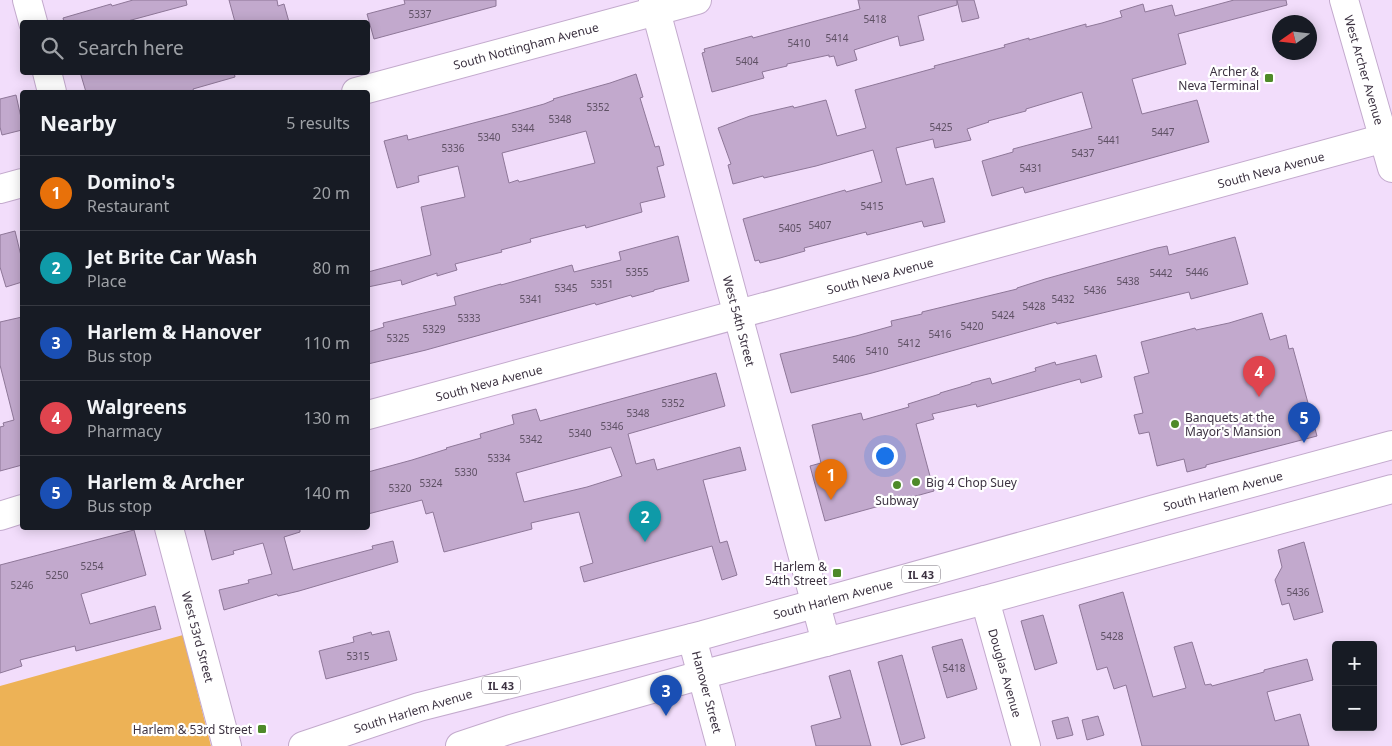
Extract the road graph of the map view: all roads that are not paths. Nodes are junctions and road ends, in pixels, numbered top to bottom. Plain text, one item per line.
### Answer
1 (27, 0) edge
2 (697, 0) edge
3 (1344, 0) edge
4 (654, 6) edge
5 (32, 20) edge
6 (47, 75) edge
7 (51, 90) edge
8 (363, 90) edge
9 (1388, 137) edge
10 (1392, 168) edge
11 (20, 184) edge
12 (0, 190) edge
13 (738, 315) junction
14 (370, 415) edge
15 (1392, 446) edge
16 (1392, 489) edge
17 (20, 511) edge
18 (0, 516) edge
19 (170, 530) edge
20 (985, 600) junction
21 (815, 603) junction
22 (692, 638) junction
23 (826, 642) junction
24 (701, 675) junction
25 (227, 746) edge
26 (303, 746) edge
27 (460, 746) edge
28 (721, 746) edge
29 (1026, 746) edge

1 - 5 street
2 - 4 street, South Nottingham Avenue
3 - 9 street, West Archer Avenue
4 - 8 street, South Nottingham Avenue
4 - 13 street, West 54th Street
6 - 7 street
9 - 10 street, West Archer Avenue
9 - 13 street, South Neva Avenue
11 - 12 street
13 - 14 street, South Neva Avenue
13 - 21 street, West 54th Street
15 - 21 street, South Harlem Avenue / IL 43
16 - 20 street
17 - 18 street
19 - 25 street, West 53rd Street
20 - 23 street
20 - 29 street, Douglas Avenue
21 - 22 street, South Harlem Avenue / IL 43
21 - 23 street, West 54th Street
22 - 24 street, Hanover Street
22 - 26 street, South Harlem Avenue / IL 43
23 - 24 street
24 - 27 street
24 - 28 street, Hanover Street

